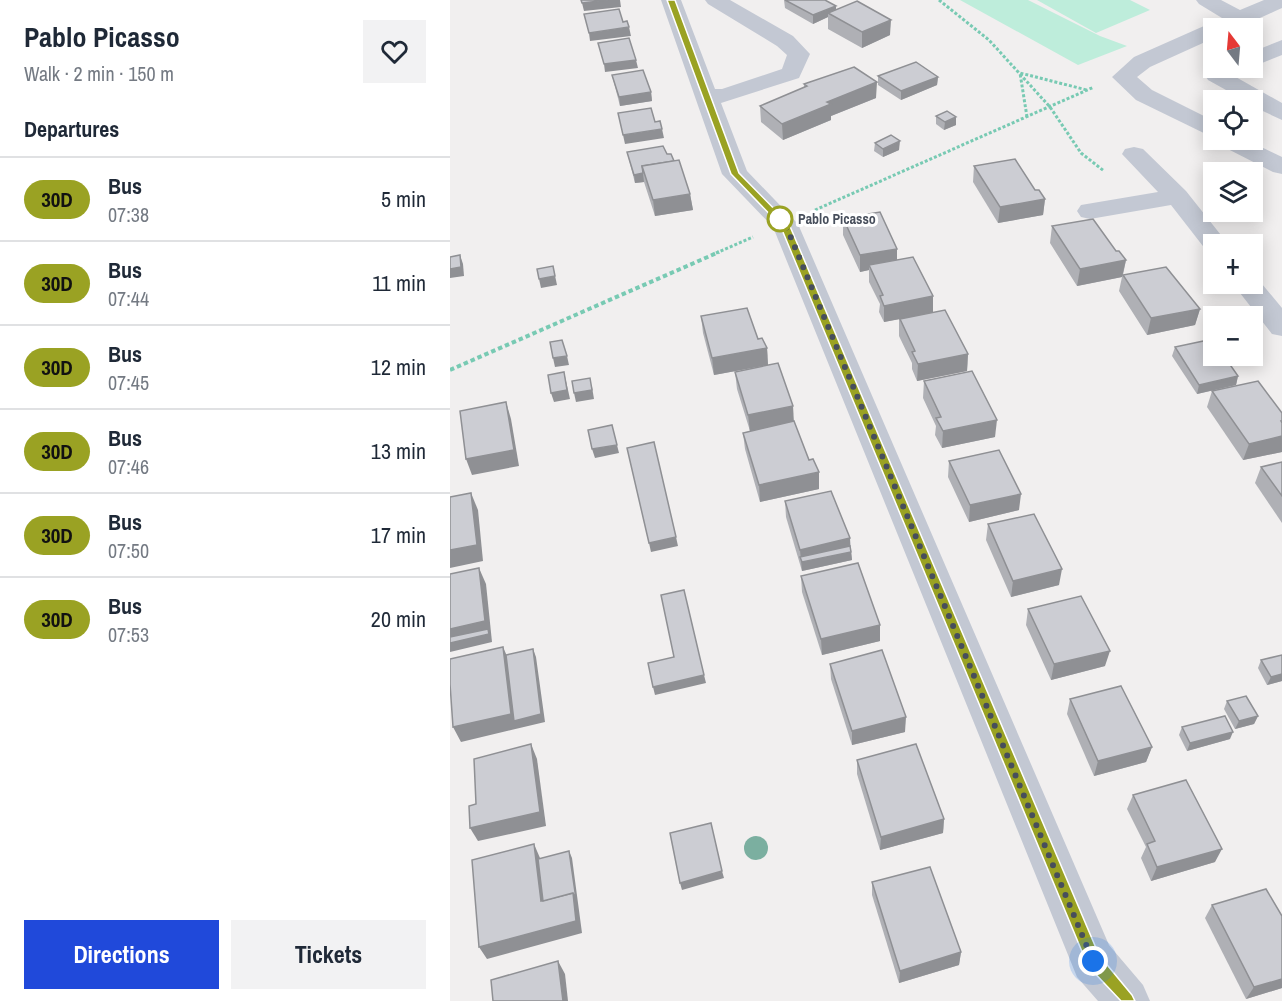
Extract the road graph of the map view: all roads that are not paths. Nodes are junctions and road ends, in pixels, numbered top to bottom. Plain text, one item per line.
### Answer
1 (671, 0) edge
2 (715, 0) edge
3 (1206, 0) edge
4 (1282, 0) edge
5 (1238, 18) edge
6 (1242, 18) edge
7 (1203, 35) edge
8 (1282, 47) edge
9 (1169, 50) junction
10 (1263, 55) edge
11 (1203, 63) edge
12 (1234, 78) edge
13 (706, 96) junction
14 (1282, 113) edge
15 (1203, 125) edge
16 (1249, 150) edge
17 (1134, 154) dead end
18 (1282, 167) edge
19 (1177, 196) junction
20 (1090, 211) dead end
21 (1207, 234) edge
22 (1255, 294) edge
23 (1282, 327) edge
24 (1126, 1001) edge

1 - 13 street
2 - 13 street
3 - 5 street
4 - 6 street
7 - 9 street
8 - 10 street
9 - 11 street
9 - 15 street
12 - 14 street
13 - 24 street
16 - 18 street
17 - 19 street
19 - 20 street
19 - 21 street
22 - 23 street

